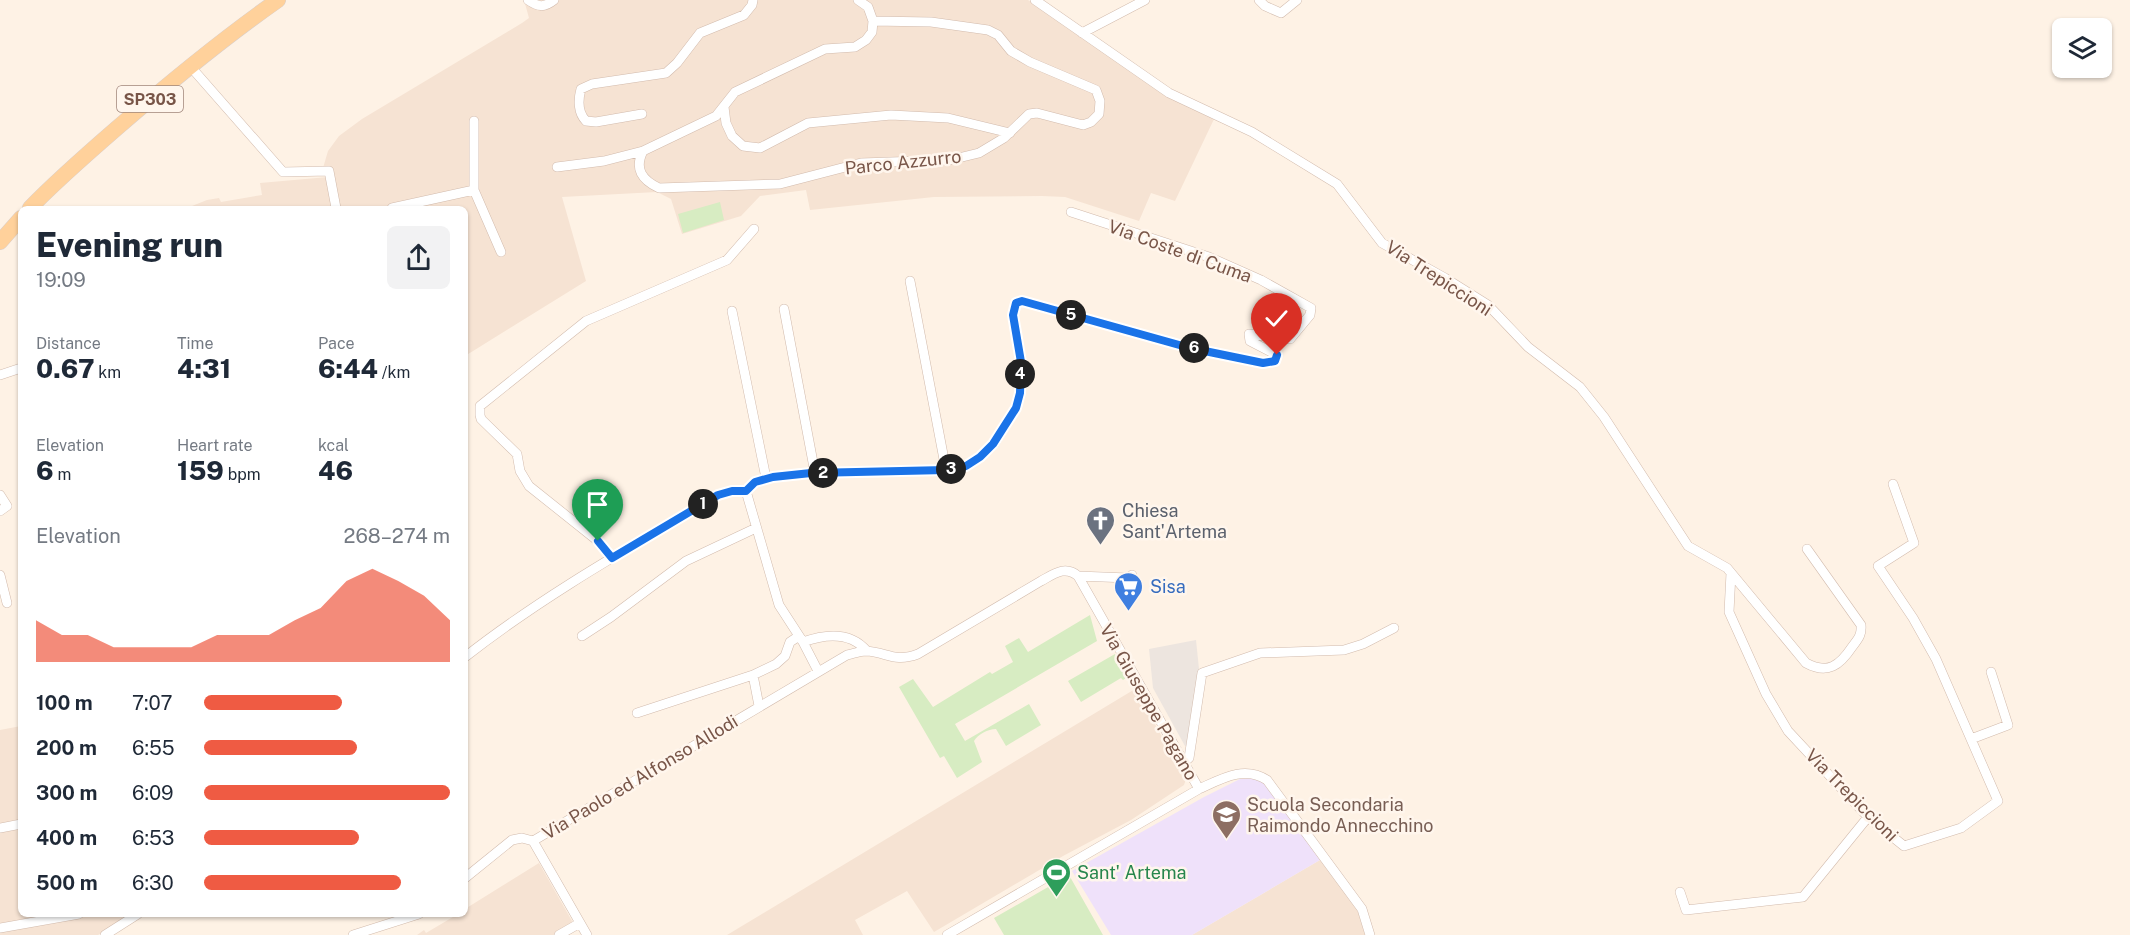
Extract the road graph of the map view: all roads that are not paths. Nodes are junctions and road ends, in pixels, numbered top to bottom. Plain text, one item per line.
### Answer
1 (278, 0) edge
2 (528, 0) edge
3 (554, 0) edge
4 (753, 0) edge
5 (858, 0) edge
6 (1035, 0) edge
7 (1145, 0) edge
8 (1259, 0) edge
9 (1297, 0) edge
10 (873, 21) junction
11 (1082, 33) junction
12 (190, 66) junction
13 (724, 107) junction
14 (642, 114) dead end
15 (474, 121) dead end
16 (1010, 133) junction
17 (644, 151) junction
18 (557, 167) dead end
19 (474, 190) junction
20 (32, 206) edge
21 (336, 206) edge
22 (401, 206) edge
23 (1071, 212) dead end
24 (18, 221) edge
25 (754, 230) dead end
26 (0, 242) edge
27 (501, 252) dead end
28 (910, 281) dead end
29 (784, 309) dead end
30 (732, 311) dead end
31 (18, 369) edge
32 (0, 375) edge
33 (946, 470) junction
34 (815, 473) junction
35 (766, 478) junction
36 (1893, 484) dead end
37 (746, 491) junction
38 (0, 495) edge
39 (0, 511) edge
40 (756, 528) junction
41 (1807, 549) dead end
42 (612, 558) junction
43 (1731, 573) junction
44 (0, 575) edge
45 (1132, 575) dead end
46 (1078, 576) junction
47 (7, 603) dead end
48 (1394, 628) dead end
49 (582, 636) dead end
50 (848, 637) junction
51 (801, 639) junction
52 (867, 651) junction
53 (468, 655) edge
54 (847, 655) junction
55 (1991, 672) dead end
56 (814, 673) junction
57 (753, 675) junction
58 (759, 706) junction
59 (637, 713) dead end
60 (1971, 740) junction
61 (1184, 762) junction
62 (1198, 789) junction
63 (1868, 816) junction
64 (18, 825) edge
65 (0, 828) edge
66 (533, 841) junction
67 (468, 876) edge
68 (1680, 892) dead end
69 (62, 917) edge
70 (133, 917) edge
71 (409, 917) edge
72 (580, 923) junction
73 (0, 928) edge
74 (105, 935) edge
75 (353, 935) edge
76 (559, 935) edge
77 (587, 935) edge
78 (947, 935) edge
79 (1370, 935) edge

1 - 12 main road, SP303
2 - 3 street
4 - 14 street
5 - 10 street
6 - 11 street, Via Trepiccioni
7 - 11 street
8 - 9 street
10 - 13 street
10 - 16 street, Parco Azzurro
11 - 43 street, Via Trepiccioni
12 - 20 main road, SP303
12 - 21 street
13 - 16 street, Parco Azzurro
13 - 17 street
15 - 19 street
16 - 17 street, Parco Azzurro
17 - 18 street
19 - 22 street
19 - 27 street
23 - 33 street, Via Coste di Cuma
24 - 26 main road
25 - 42 street
28 - 33 street
29 - 34 street
30 - 35 street
31 - 32 street
33 - 34 street, Via Coste di Cuma
34 - 35 street, Via Coste di Cuma
35 - 37 street, Via Coste di Cuma
36 - 60 street, Via Trepiccioni
37 - 40 street
37 - 42 street, Via Coste di Cuma
38 - 39 street
40 - 49 street
40 - 51 street
41 - 43 street, Via Trepiccioni
42 - 53 street, Via Coste di Cuma
43 - 63 street, Via Trepiccioni
44 - 47 street
45 - 46 street, Via Paolo ed Alfonso Allodi
46 - 52 street, Via Paolo ed Alfonso Allodi
46 - 61 street, Via Giuseppe Pagano
48 - 61 street
50 - 51 street
50 - 52 street, Via Paolo ed Alfonso Allodi
50 - 54 street
51 - 56 street
51 - 57 street
52 - 54 street, Via Paolo ed Alfonso Allodi
54 - 56 street, Via Paolo ed Alfonso Allodi
55 - 60 street
56 - 58 street, Via Paolo ed Alfonso Allodi
57 - 58 street
57 - 59 street
58 - 66 street, Via Paolo ed Alfonso Allodi
60 - 63 street, Via Trepiccioni
61 - 62 street, Via Giuseppe Pagano
62 - 78 street
62 - 79 street, Via Giuseppe Pagano
63 - 68 street
64 - 65 street
66 - 67 street, Via Paolo ed Alfonso Allodi
66 - 72 street
69 - 73 street
70 - 74 street
71 - 75 street
72 - 76 street
72 - 77 street

